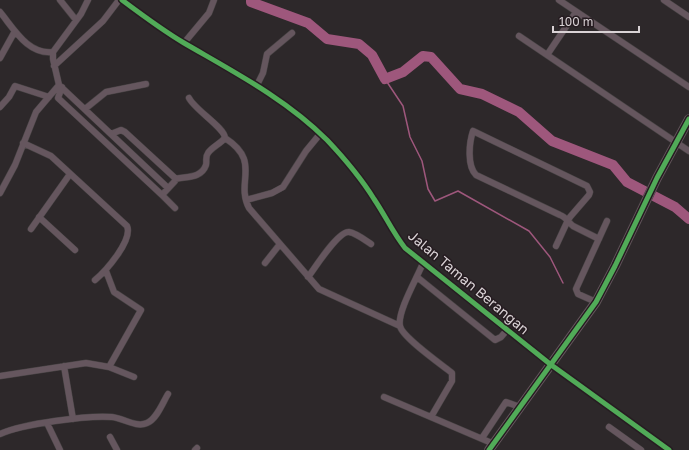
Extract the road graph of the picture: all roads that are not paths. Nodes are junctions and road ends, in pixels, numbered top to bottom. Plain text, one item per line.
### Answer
1 (60, 0) edge
2 (88, 0) edge
3 (120, 0) edge
4 (214, 0) edge
5 (559, 0) edge
6 (664, 0) edge
7 (0, 12) edge
8 (576, 12) junction
9 (689, 17) edge
10 (76, 20) junction
11 (15, 31) junction
12 (292, 33) dead end
13 (519, 36) dead end
14 (184, 43) junction
15 (53, 52) junction
16 (547, 55) junction
17 (0, 58) edge
18 (54, 66) junction
19 (146, 84) dead end
20 (60, 86) junction
21 (257, 86) junction
22 (689, 87) edge
23 (49, 97) junction
24 (189, 98) dead end
25 (0, 107) edge
26 (85, 109) junction
27 (689, 119) edge
28 (112, 134) junction
29 (320, 134) junction
30 (225, 138) junction
31 (676, 142) junction
32 (24, 143) junction
33 (689, 151) edge
34 (70, 174) junction
35 (175, 179) junction
36 (168, 188) junction
37 (0, 193) edge
38 (162, 195) junction
39 (246, 200) junction
40 (175, 208) dead end
41 (39, 217) junction
42 (568, 220) junction
43 (607, 221) dead end
44 (31, 229) dead end
45 (599, 239) junction
46 (280, 244) junction
47 (371, 244) dead end
48 (556, 246) dead end
49 (75, 250) dead end
50 (265, 263) dead end
51 (424, 263) junction
52 (106, 271) junction
53 (308, 277) junction
54 (417, 277) junction
55 (95, 280) dead end
56 (596, 302) junction
57 (400, 326) junction
58 (507, 330) junction
59 (550, 364) junction
60 (64, 366) junction
61 (109, 367) junction
62 (0, 376) edge
63 (134, 377) dead end
64 (168, 394) dead end
65 (384, 397) dead end
66 (520, 407) junction
67 (431, 417) junction
68 (73, 419) junction
69 (46, 423) junction
70 (609, 427) dead end
71 (0, 434) edge
72 (110, 437) dead end
73 (482, 438) junction
74 (491, 447) edge
75 (667, 449) edge
76 (60, 450) edge
77 (117, 450) edge
78 (642, 450) edge

1 - 10 street
2 - 10 street
3 - 14 street, Jalan Taman Berangan
3 - 18 street
4 - 14 street
5 - 8 street
6 - 9 street
7 - 11 street
8 - 16 street
8 - 22 street
10 - 15 street
11 - 15 street
11 - 17 street
12 - 21 street
13 - 16 street
14 - 21 street, Jalan Taman Berangan
15 - 18 street
16 - 31 street
18 - 20 street
19 - 26 street
20 - 23 street
20 - 26 street
20 - 38 street
21 - 29 street, Jalan Taman Berangan
23 - 25 street
23 - 32 street
24 - 30 street
26 - 28 street
27 - 31 street
28 - 35 street
28 - 36 street
29 - 39 street
29 - 51 street, Jalan Taman Berangan
30 - 35 street
30 - 39 street
31 - 33 street
31 - 56 street
32 - 34 street
32 - 37 street
34 - 41 street
34 - 52 street
35 - 36 street
36 - 38 street
38 - 40 street
39 - 46 street
41 - 44 street
41 - 49 street
42 - 42 street
42 - 45 street
42 - 48 street
43 - 45 street
45 - 56 street
46 - 50 street
46 - 53 street
47 - 53 street
51 - 54 street
51 - 58 street, Jalan Taman Berangan
52 - 55 street
52 - 61 street
53 - 57 street
54 - 57 street
54 - 58 street
56 - 59 street
57 - 67 street
58 - 59 street, Jalan Taman Berangan
59 - 66 street
59 - 75 street, Jalan Taman Berangan
60 - 61 street
60 - 62 street
60 - 68 street
61 - 63 street
64 - 68 street
65 - 67 street
66 - 73 street
66 - 74 street
67 - 73 street
68 - 69 street
69 - 71 street
69 - 76 street
70 - 78 street
72 - 77 street
73 - 74 street

